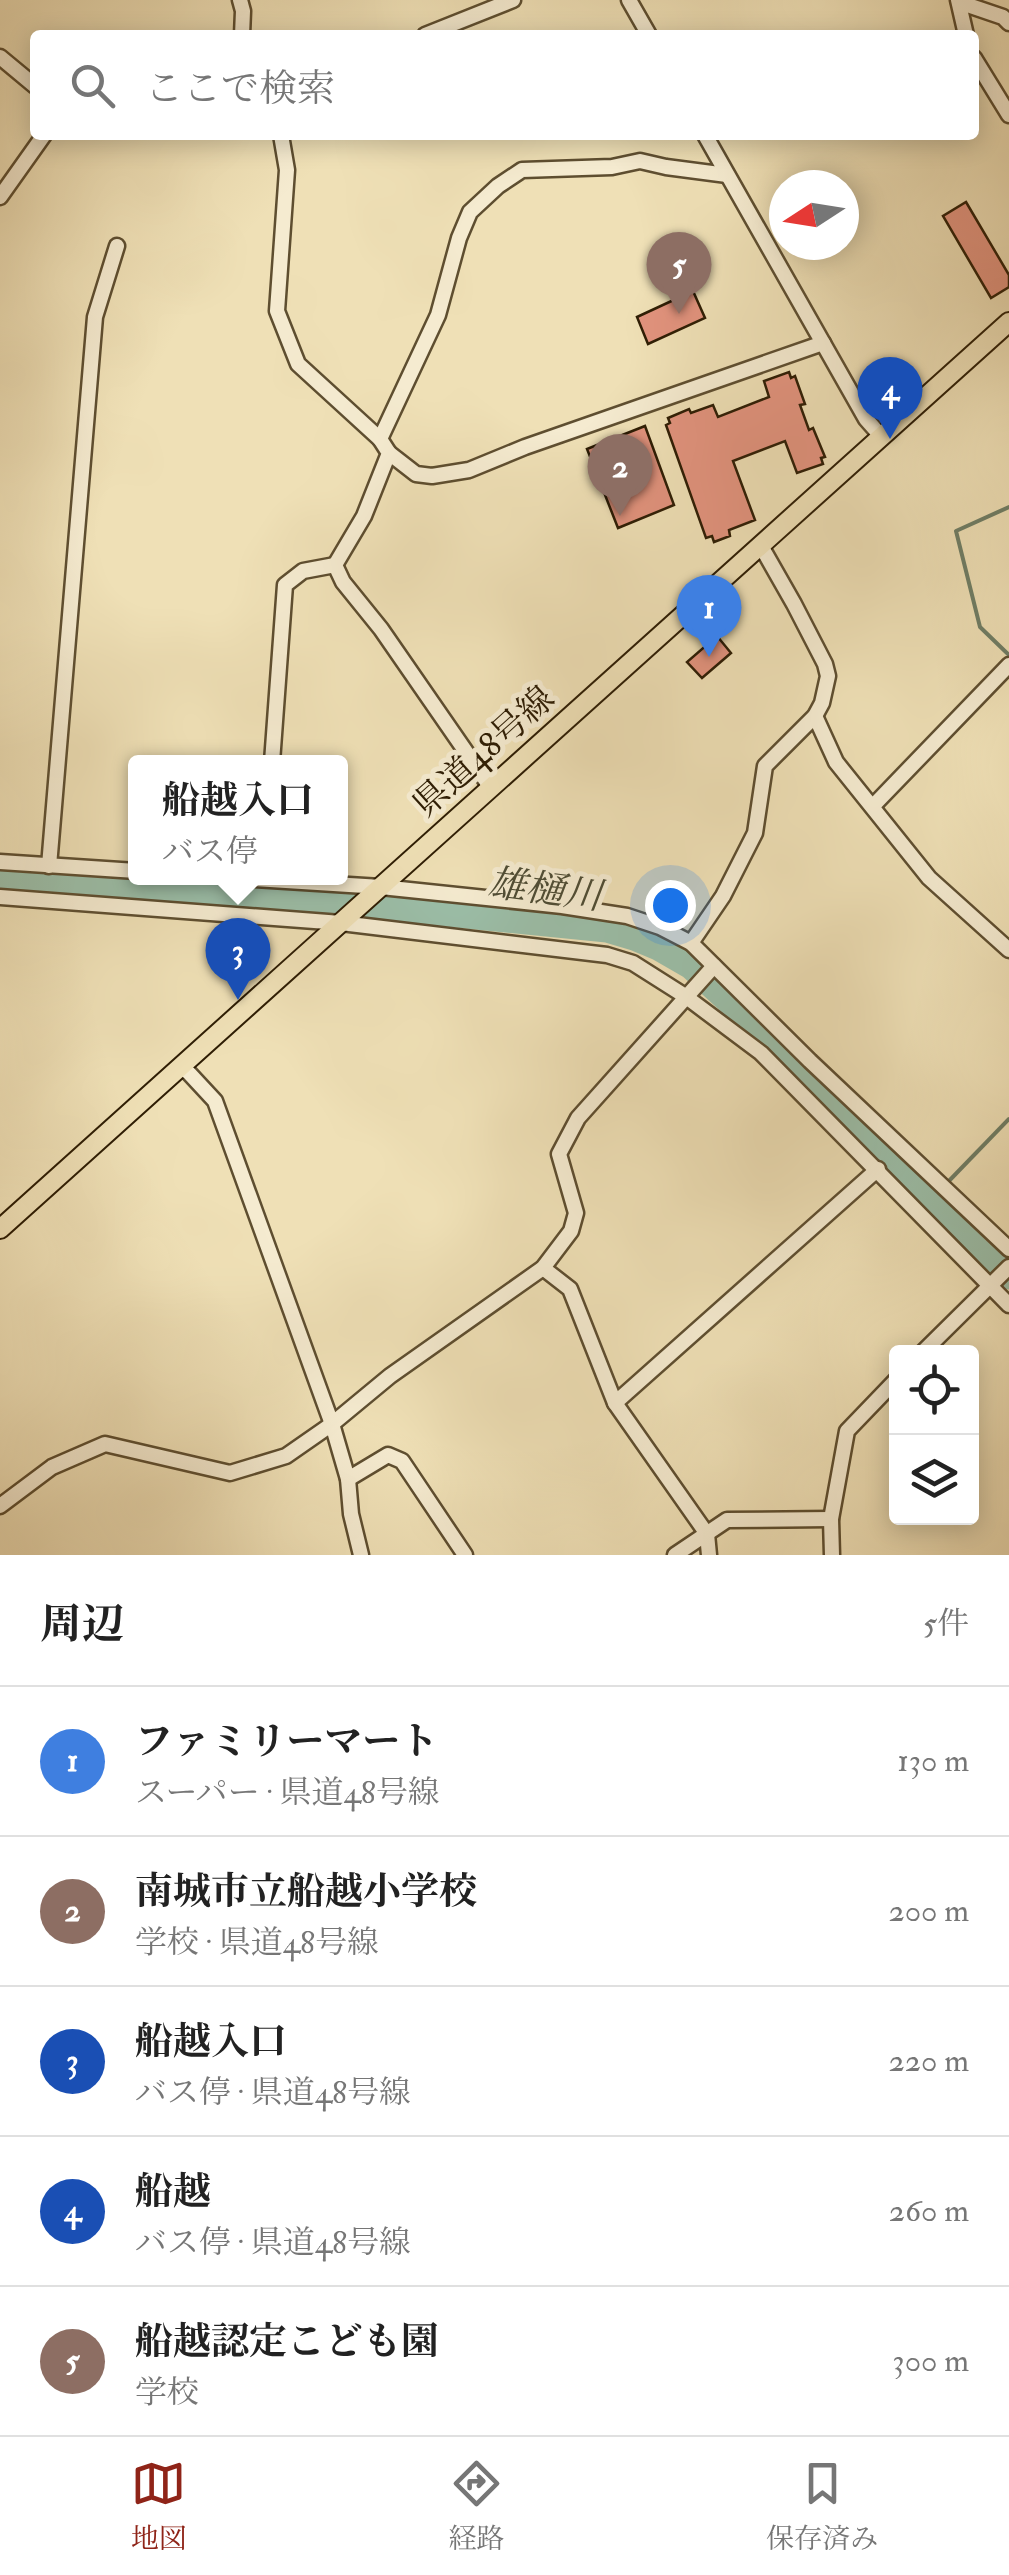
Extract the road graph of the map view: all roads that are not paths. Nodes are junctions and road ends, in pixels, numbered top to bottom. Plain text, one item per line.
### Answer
1 (513, 0) edge
2 (629, 0) edge
3 (959, 1) edge
4 (244, 4) edge
5 (1009, 23) edge
6 (242, 30) edge
7 (438, 30) edge
8 (646, 30) edge
9 (965, 30) edge
10 (0, 57) edge
11 (979, 66) edge
12 (30, 82) edge
13 (1009, 115) edge
14 (40, 140) edge
15 (282, 140) edge
16 (708, 140) edge
17 (727, 174) junction
18 (0, 197) edge
19 (117, 246) dead end
20 (1009, 322) edge
21 (823, 343) junction
22 (881, 436) junction
23 (380, 438) junction
24 (389, 453) junction
25 (761, 546) junction
26 (335, 565) junction
27 (1009, 665) edge
28 (815, 716) junction
29 (273, 755) edge
30 (491, 788) junction
31 (873, 806) junction
32 (0, 862) edge
33 (49, 866) junction
34 (128, 871) edge
35 (330, 885) edge
36 (377, 890) junction
37 (0, 897) edge
38 (344, 920) junction
39 (690, 943) junction
40 (1009, 950) edge
41 (714, 966) junction
42 (685, 996) junction
43 (181, 1067) junction
44 (878, 1169) junction
45 (1, 1226) edge
46 (1009, 1249) edge
47 (1009, 1267) edge
48 (543, 1268) junction
49 (988, 1286) junction
50 (1009, 1305) edge
51 (930, 1345) edge
52 (889, 1387) edge
53 (615, 1403) junction
54 (332, 1424) junction
55 (348, 1479) junction
56 (0, 1506) edge
57 (831, 1519) junction
58 (707, 1534) junction
59 (361, 1555) edge
60 (465, 1555) edge
61 (676, 1555) edge
62 (709, 1555) edge
63 (832, 1555) edge

1 - 7 street
2 - 8 street
3 - 5 street
3 - 9 street
4 - 6 street
10 - 12 street
11 - 13 street
14 - 18 street
15 - 23 street
16 - 17 street
17 - 21 street
17 - 23 street
19 - 33 street
20 - 22 main road, 県道48号線
21 - 22 street
21 - 24 street
22 - 25 main road, 県道48号線
23 - 24 street
24 - 26 street
25 - 28 street
25 - 30 main road, 県道48号線
26 - 29 street
26 - 30 street
27 - 31 street
28 - 31 street
28 - 39 street
30 - 36 main road, 県道48号線
31 - 40 street
32 - 33 street
33 - 34 street
35 - 36 street
36 - 38 main road, 県道48号線
36 - 39 street
37 - 38 street
38 - 42 street
38 - 43 main road, 県道48号線
39 - 41 street
41 - 42 street
41 - 46 street
42 - 44 street
42 - 48 street
43 - 45 main road, 県道48号線
43 - 54 street
44 - 49 street
44 - 53 street
47 - 49 street
48 - 53 street
48 - 54 street
49 - 50 street
49 - 51 street
52 - 57 street
53 - 58 street
54 - 55 street
54 - 56 street
55 - 59 street
55 - 60 street
57 - 58 street
57 - 63 street
58 - 61 street
58 - 62 street

